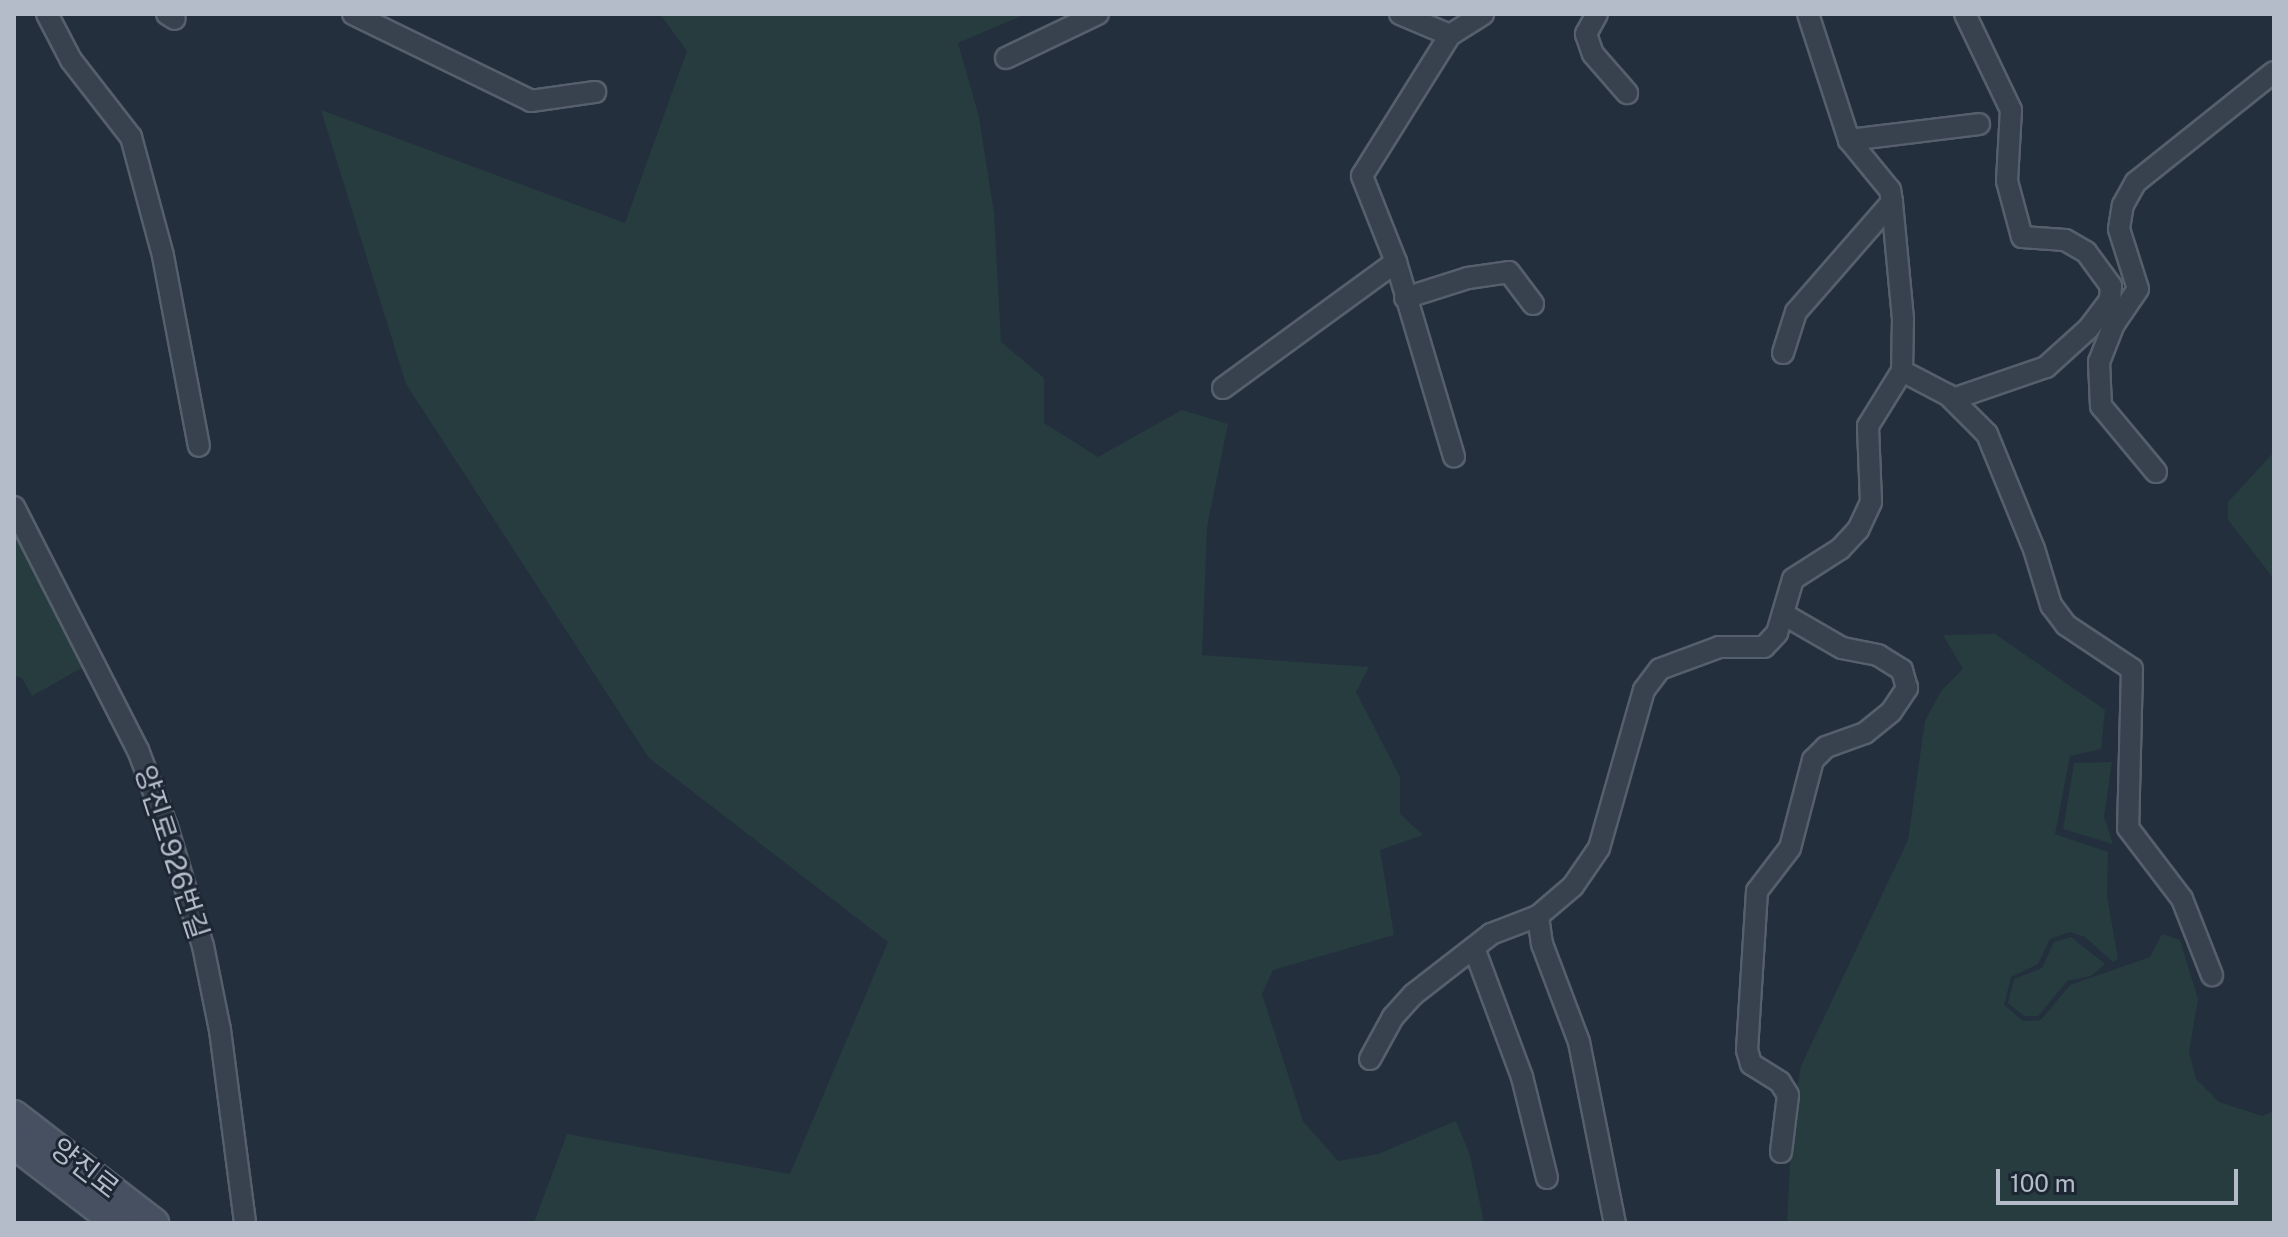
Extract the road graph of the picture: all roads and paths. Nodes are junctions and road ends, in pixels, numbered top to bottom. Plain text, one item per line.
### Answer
1 (47, 14) edge
2 (353, 14) edge
3 (1098, 14) edge
4 (1400, 14) edge
5 (1483, 14) edge
6 (1597, 14) edge
7 (1808, 14) edge
8 (1965, 14) edge
9 (1450, 35) junction
10 (1006, 58) dead end
11 (2274, 72) edge
12 (595, 92) dead end
13 (1627, 93) dead end
14 (1979, 124) dead end
15 (1849, 140) junction
16 (1892, 202) junction
17 (1396, 262) junction
18 (1405, 298) junction
19 (1533, 304) dead end
20 (1783, 353) dead end
21 (1902, 371) junction
22 (1223, 388) dead end
23 (1953, 399) junction
24 (199, 446) dead end
25 (1454, 457) dead end
26 (2156, 472) dead end
27 (14, 507) edge
28 (1783, 614) junction
29 (1538, 916) junction
30 (1474, 948) junction
31 (2212, 975) dead end
32 (1370, 1059) dead end
33 (14, 1115) edge
34 (14, 1144) edge
35 (1781, 1152) dead end
36 (1547, 1178) dead end
37 (117, 1223) edge
38 (154, 1223) edge
39 (245, 1223) edge
40 (1615, 1223) edge

1 - 24 street
2 - 12 street
3 - 10 street
4 - 9 street
5 - 9 street
6 - 13 street
7 - 15 street
8 - 23 street
9 - 17 street
11 - 26 street
14 - 15 street
15 - 16 street
16 - 20 street
16 - 21 street
17 - 18 street
17 - 22 street
18 - 19 street
18 - 25 street
21 - 23 street
21 - 28 street
23 - 31 street
27 - 39 street, 양진로926번길
28 - 29 street
28 - 35 street
29 - 30 street
29 - 40 street
30 - 32 street
30 - 36 street
33 - 38 main road, 양진로
34 - 37 main road, 양진로

